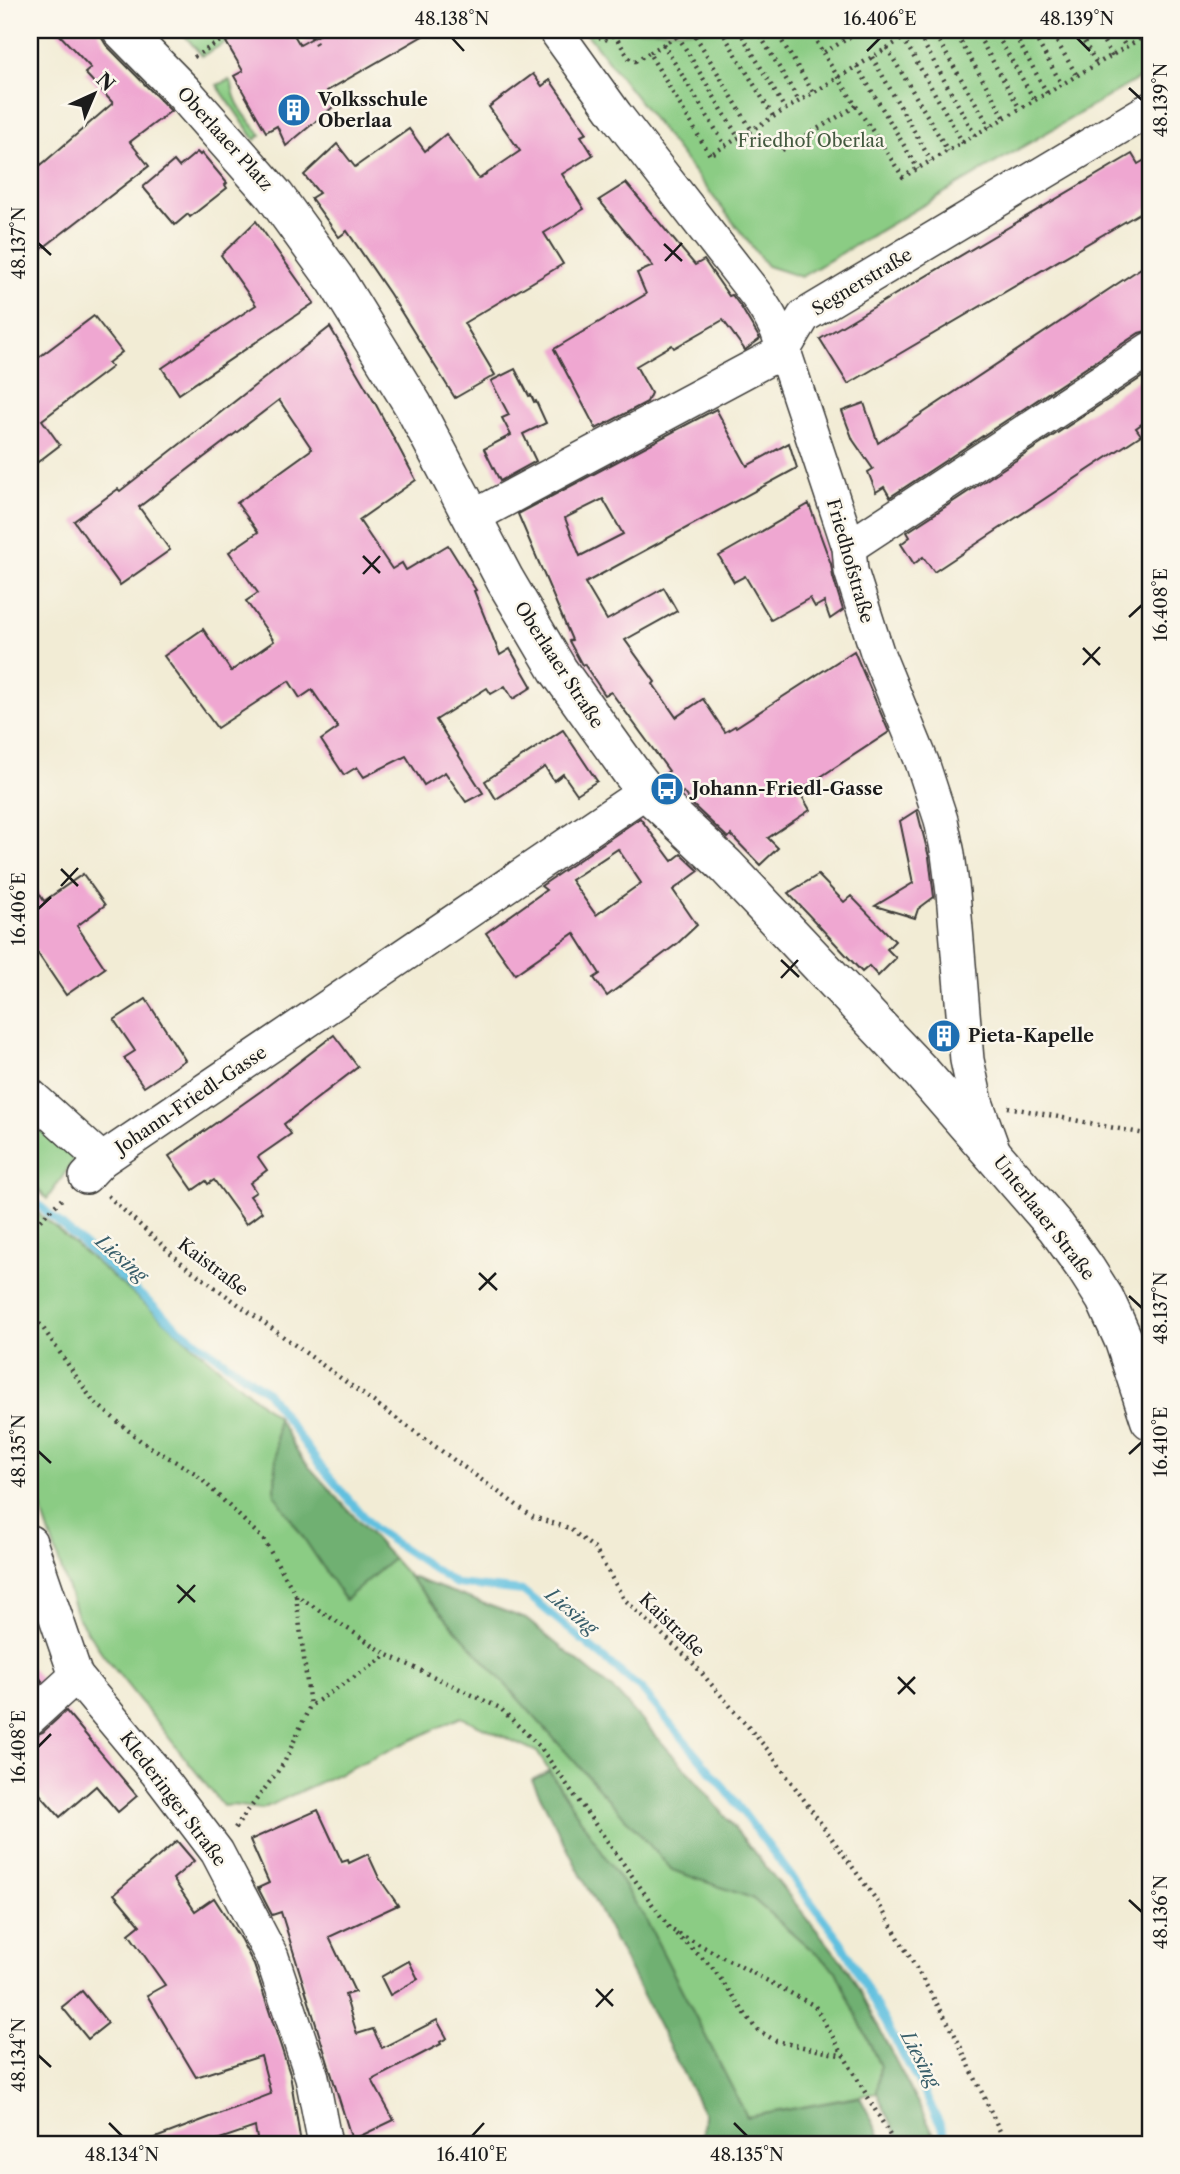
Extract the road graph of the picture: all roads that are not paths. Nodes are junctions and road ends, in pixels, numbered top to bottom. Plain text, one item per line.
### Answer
1 (122, 30) edge
2 (157, 30) edge
3 (555, 30) edge
4 (1150, 109) edge
5 (275, 196) junction
6 (1150, 349) edge
7 (783, 351) junction
8 (471, 517) junction
9 (849, 547) junction
10 (646, 791) junction
11 (967, 1060) junction
12 (923, 1074) junction
13 (30, 1095) edge
14 (995, 1156) junction
15 (1150, 1420) edge
16 (30, 1542) edge
17 (76, 1675) junction
18 (30, 1718) edge
19 (325, 2144) edge

1 - 5 main road, Oberlaaer Platz
2 - 5 main road, Oberlaaer Platz
3 - 7 street, Friedhofstraße
4 - 7 street, Segnerstraße
5 - 8 main road, Oberlaaer Straße
6 - 9 street
7 - 8 street
7 - 9 street, Friedhofstraße
8 - 10 main road, Oberlaaer Straße
9 - 11 street, Friedhofstraße
10 - 12 main road, Oberlaaer Straße
10 - 13 street, Johann-Friedl-Gasse
11 - 12 street
11 - 14 street, Friedhofstraße
12 - 14 main road, Unterlaaer Straße
14 - 15 main road, Unterlaaer Straße
16 - 17 street, Klederinger Straße
17 - 18 street
17 - 19 street, Klederinger Straße

